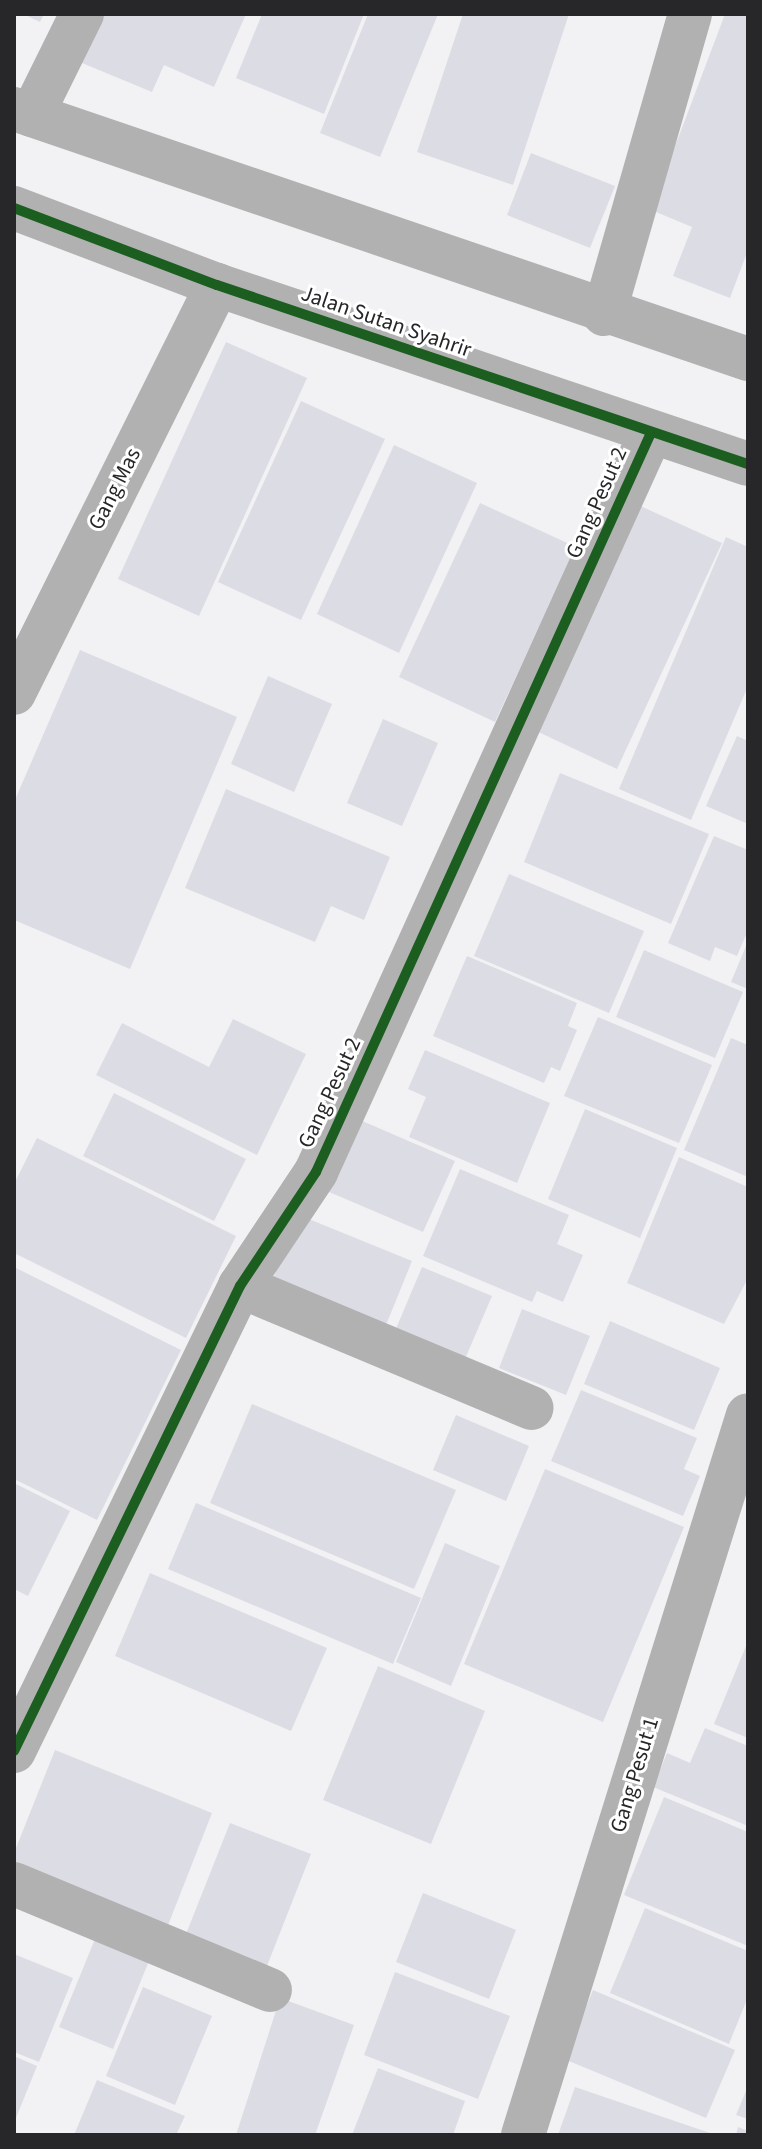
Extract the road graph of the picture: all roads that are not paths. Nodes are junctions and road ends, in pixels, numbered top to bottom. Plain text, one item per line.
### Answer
1 (82, 14) edge
2 (690, 14) edge
3 (23, 112) edge
4 (14, 208) edge
5 (217, 285) junction
6 (604, 314) junction
7 (748, 359) edge
8 (650, 435) junction
9 (748, 464) edge
10 (14, 693) edge
11 (240, 1286) junction
12 (532, 1408) dead end
13 (748, 1415) edge
14 (14, 1751) edge
15 (14, 1884) edge
16 (270, 1990) dead end
17 (523, 2135) edge

1 - 3 street
2 - 6 street
3 - 6 street
4 - 5 street, Jalan Sutan Syahrir
5 - 8 street, Jalan Sutan Syahrir
5 - 10 street, Gang Mas
6 - 7 street
8 - 9 street, Jalan Sutan Syahrir
8 - 11 street, Gang Pesut 2
11 - 12 street
11 - 14 street, Gang Pesut 2
13 - 17 street, Gang Pesut 1
15 - 16 street

